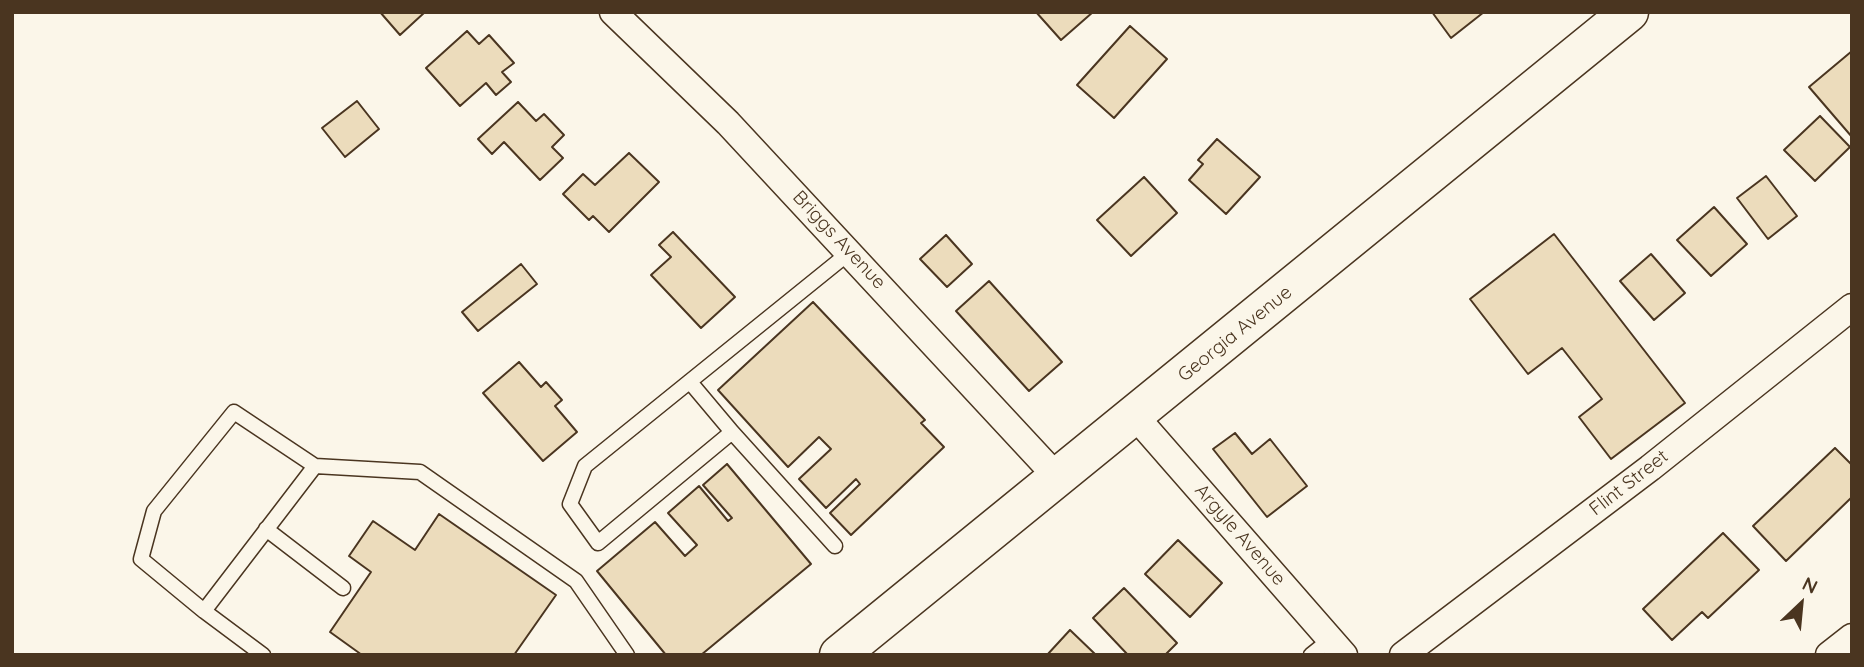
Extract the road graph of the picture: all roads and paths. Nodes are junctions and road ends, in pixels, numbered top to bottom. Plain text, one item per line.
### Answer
1 (613, 12) edge
2 (1629, 12) edge
3 (850, 252) junction
4 (1852, 307) edge
5 (690, 382) junction
6 (1135, 416) junction
7 (732, 432) junction
8 (315, 466) junction
9 (1057, 477) junction
10 (266, 530) junction
11 (835, 546) dead end
12 (343, 588) dead end
13 (204, 611) junction
14 (1852, 637) edge
15 (1329, 649) edge
16 (263, 655) edge
17 (627, 655) edge
18 (839, 655) edge
19 (1403, 655) edge
20 (1829, 655) edge

1 - 3 street, Briggs Avenue
2 - 6 main road, Georgia Avenue
3 - 5 lane
3 - 9 street, Briggs Avenue
4 - 19 street, Flint Street
5 - 7 lane
5 - 7 lane
6 - 9 main road, Georgia Avenue
6 - 15 street, Argyle Avenue
7 - 11 lane
8 - 10 lane
8 - 13 lane
8 - 17 lane
9 - 18 main road, Georgia Avenue
10 - 12 lane
10 - 13 lane
13 - 16 lane
14 - 20 street

